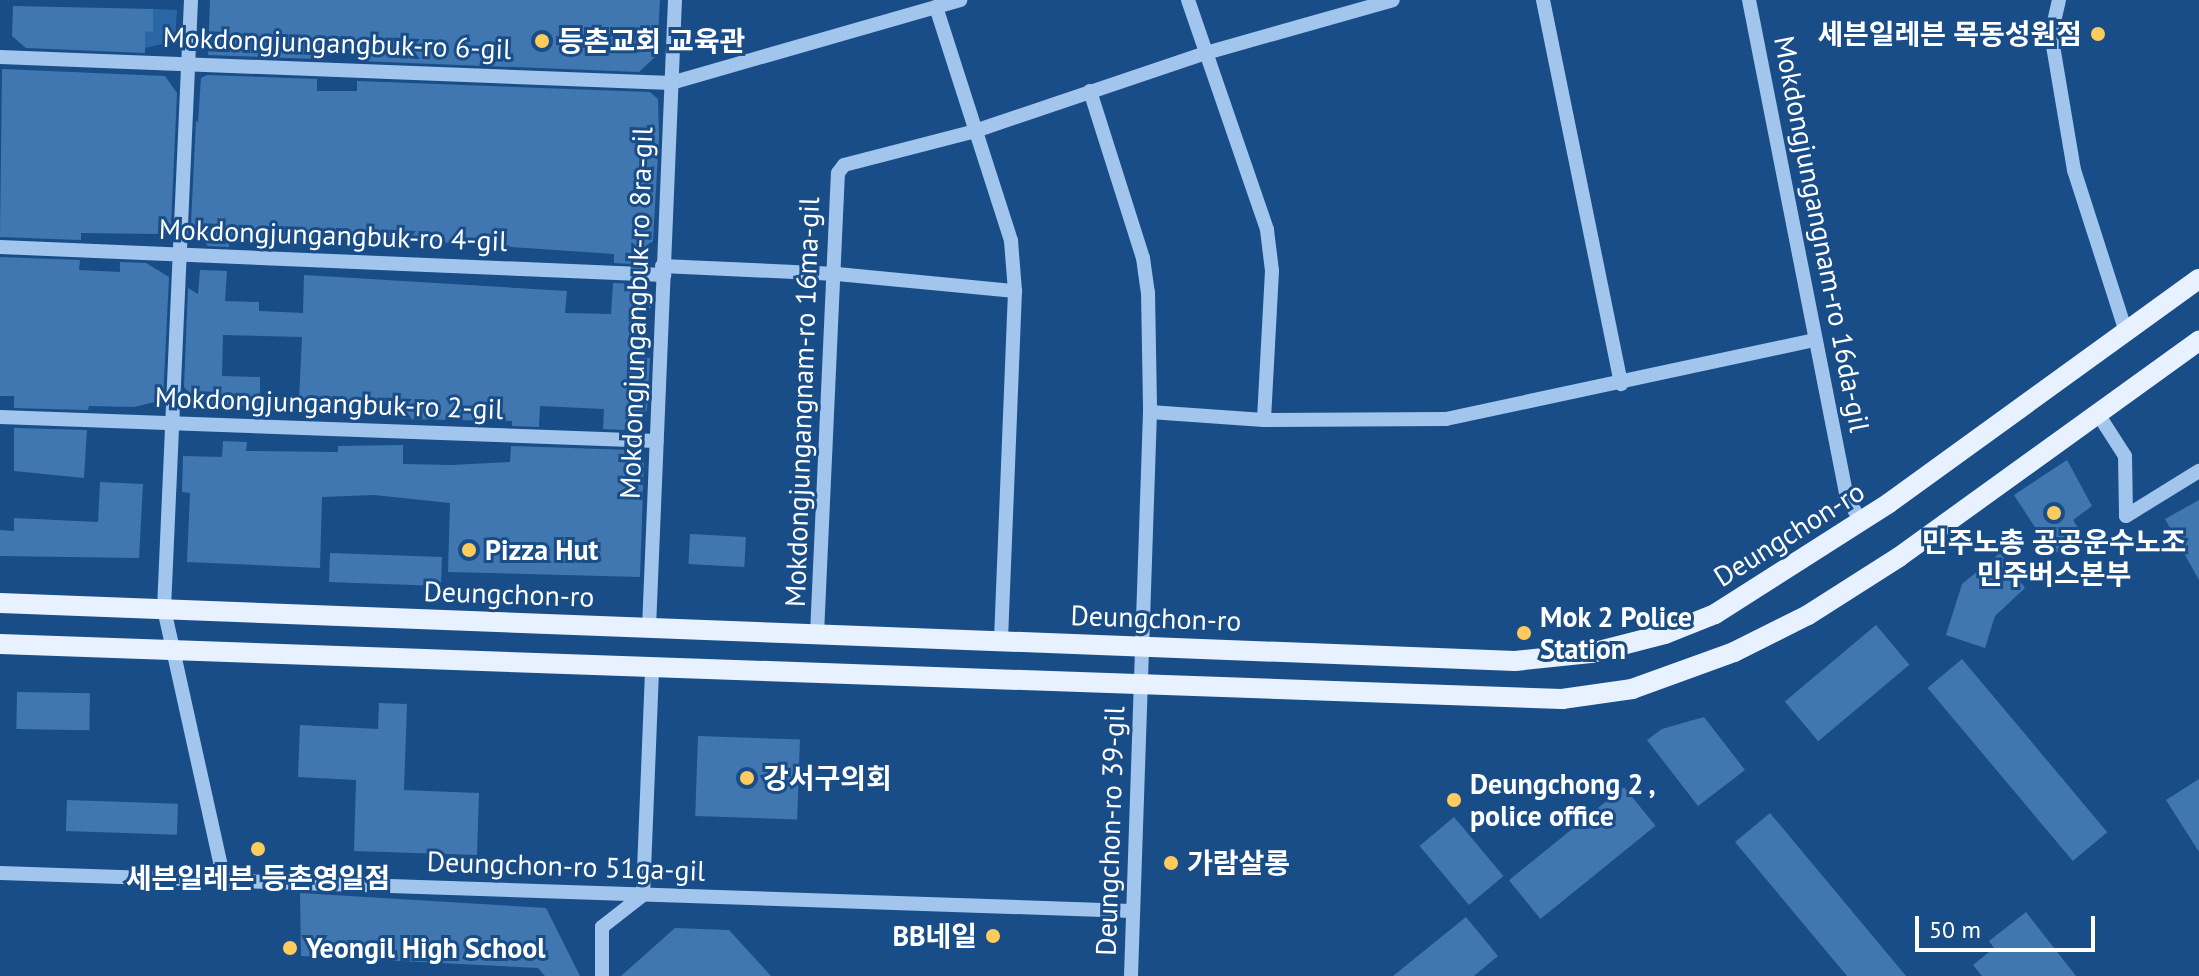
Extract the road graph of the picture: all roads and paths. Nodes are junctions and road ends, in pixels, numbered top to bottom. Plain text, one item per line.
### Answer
1 (191, 0) edge
2 (675, 0) edge
3 (960, 0) edge
4 (1188, 0) edge
5 (1393, 0) edge
6 (1543, 0) edge
7 (1749, 0) edge
8 (2059, 0) edge
9 (936, 7) junction
10 (1206, 53) junction
11 (0, 57) edge
12 (188, 63) junction
13 (671, 83) junction
14 (1090, 91) junction
15 (975, 131) junction
16 (0, 247) edge
17 (180, 255) junction
18 (663, 271) junction
19 (837, 274) junction
20 (2199, 279) edge
21 (1015, 291) junction
22 (2126, 332) junction
23 (1816, 340) junction
24 (2199, 341) edge
25 (1621, 384) junction
26 (1150, 412) junction
27 (2098, 414) junction
28 (0, 417) edge
29 (1264, 420) junction
30 (173, 423) junction
31 (657, 441) junction
32 (2199, 471) edge
33 (1861, 521) junction
34 (0, 603) edge
35 (164, 609) junction
36 (649, 628) junction
37 (817, 634) junction
38 (1001, 641) junction
39 (0, 644) edge
40 (1143, 645) junction
41 (174, 651) junction
42 (652, 670) junction
43 (1142, 687) junction
44 (0, 873) edge
45 (224, 880) junction
46 (643, 895) junction
47 (1131, 911) junction
48 (602, 976) edge
49 (1131, 976) edge

1 - 12 street
2 - 13 street, Mokdongjungangbuk-ro 8ra-gil
3 - 9 street, Mokdongjungangbuk-ro 6-gil
4 - 10 street
5 - 10 street, Mokdongjungangnam-ro 16ma-gil
6 - 25 street
7 - 23 street, Mokdongjungangnam-ro 16da-gil
8 - 22 street
9 - 13 street, Mokdongjungangbuk-ro 6-gil
9 - 15 street
10 - 14 street, Mokdongjungangnam-ro 16ma-gil
10 - 29 street
11 - 12 street, Mokdongjungangbuk-ro 6-gil
12 - 13 street, Mokdongjungangbuk-ro 6-gil
12 - 17 street
13 - 18 street, Mokdongjungangbuk-ro 8ra-gil
14 - 15 street, Mokdongjungangnam-ro 16ma-gil
14 - 26 street
15 - 19 street, Mokdongjungangnam-ro 16ma-gil
15 - 21 street
16 - 17 street, Mokdongjungangbuk-ro 4-gil
17 - 18 street, Mokdongjungangbuk-ro 4-gil
17 - 30 street
18 - 19 street, Mokdongjungangbuk-ro 4-gil
18 - 31 street, Mokdongjungangbuk-ro 8ra-gil
19 - 21 street, Mokdongjungangbuk-ro 4-gil
19 - 37 street, Mokdongjungangnam-ro 16ma-gil
20 - 22 main road, Deungchon-ro
21 - 38 street
22 - 33 main road, Deungchon-ro
23 - 25 street
23 - 33 street, Mokdongjungangnam-ro 16da-gil
24 - 27 main road
25 - 29 street
26 - 29 street
26 - 40 street
27 - 32 street
27 - 43 main road
28 - 30 street, Mokdongjungangbuk-ro 2-gil
30 - 31 street, Mokdongjungangbuk-ro 2-gil
30 - 35 street
31 - 36 street, Mokdongjungangbuk-ro 8ra-gil
33 - 40 main road, Deungchon-ro
34 - 35 main road, Deungchon-ro
35 - 36 main road, Deungchon-ro
35 - 41 street
36 - 37 main road, Deungchon-ro
37 - 38 main road, Deungchon-ro
38 - 40 main road, Deungchon-ro
39 - 41 main road
40 - 43 street, Deungchon-ro 39-gil
41 - 42 main road
41 - 45 street
42 - 43 main road
42 - 46 street
43 - 47 street, Deungchon-ro 39-gil
44 - 45 street, Deungchon-ro 51ga-gil
45 - 46 street, Deungchon-ro 51ga-gil
46 - 47 street, Deungchon-ro 51ga-gil
46 - 48 street
47 - 49 street, Deungchon-ro 39-gil

